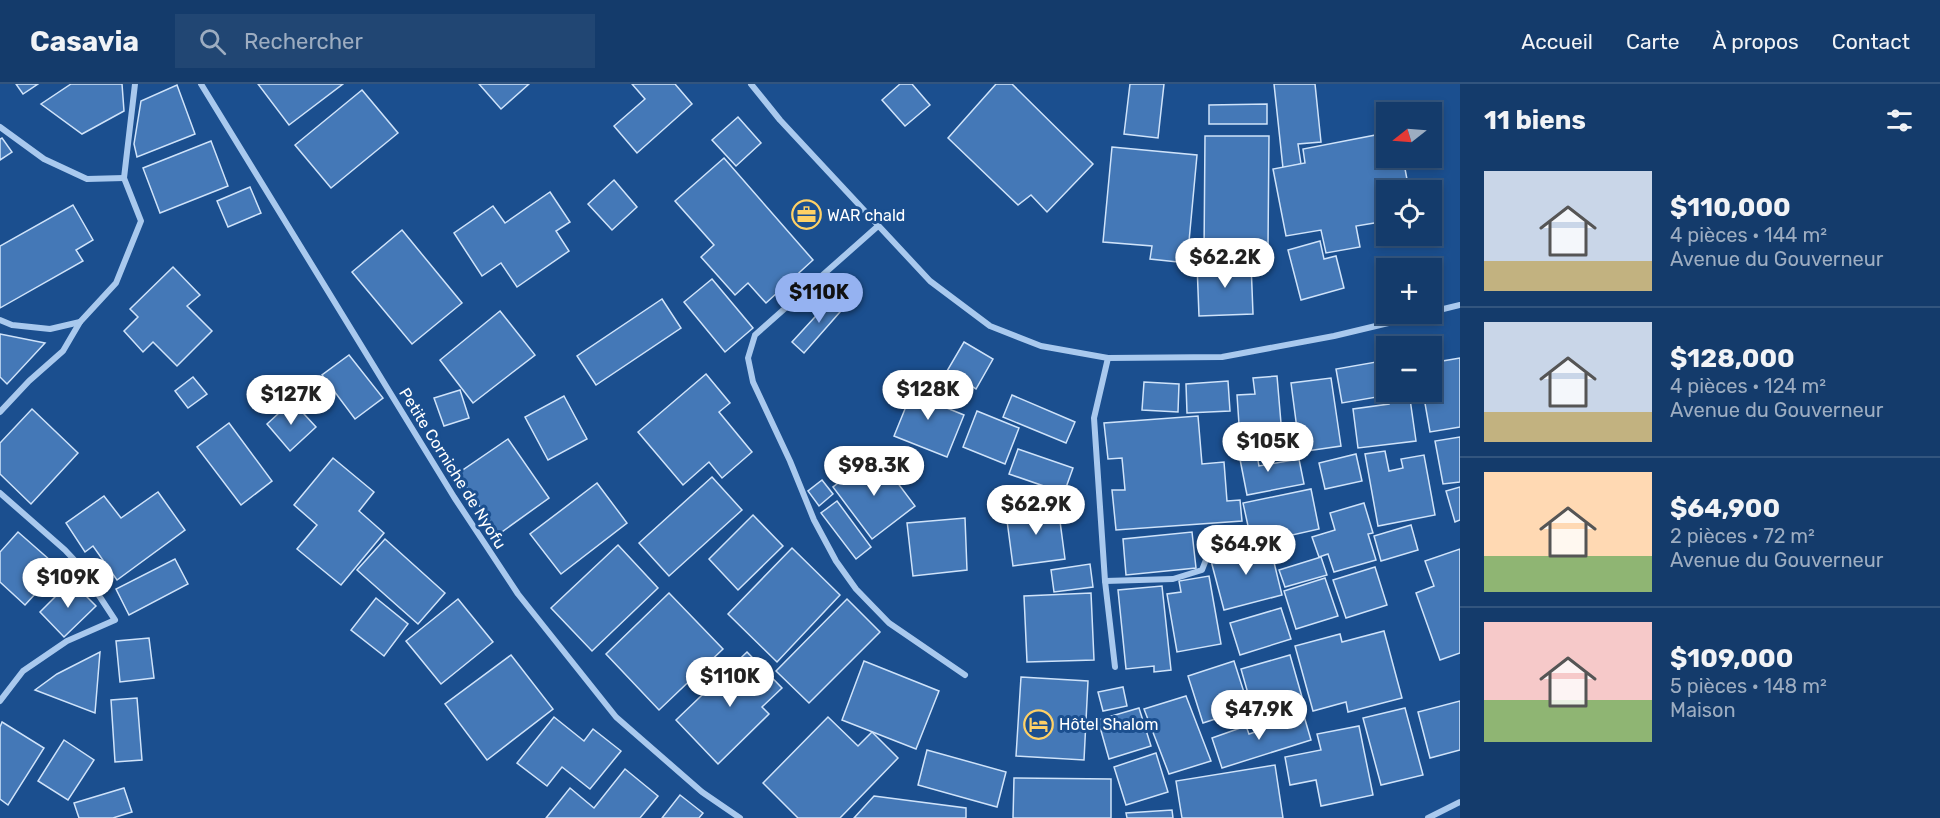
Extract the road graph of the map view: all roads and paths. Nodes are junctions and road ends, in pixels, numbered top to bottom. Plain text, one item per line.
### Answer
1 (135, 84) edge
2 (201, 84) edge
3 (751, 84) edge
4 (0, 127) edge
5 (124, 178) junction
6 (878, 226) junction
7 (1460, 305) edge
8 (1442, 309) edge
9 (0, 320) edge
10 (80, 322) junction
11 (1384, 324) edge
12 (1108, 358) junction
13 (0, 412) edge
14 (0, 493) edge
15 (1246, 542) dead end
16 (1105, 581) junction
17 (1115, 667) dead end
18 (965, 675) dead end
19 (0, 701) edge
20 (1460, 802) edge
21 (740, 818) edge
22 (1428, 818) edge

1 - 5 street
2 - 21 street, Petite Corniche de Nyofu
3 - 6 street
4 - 5 street
5 - 10 street
6 - 12 street
6 - 18 street
7 - 8 street
9 - 10 street
10 - 13 street
11 - 12 street
12 - 16 street
14 - 19 street
15 - 16 street
16 - 17 street
20 - 22 street

